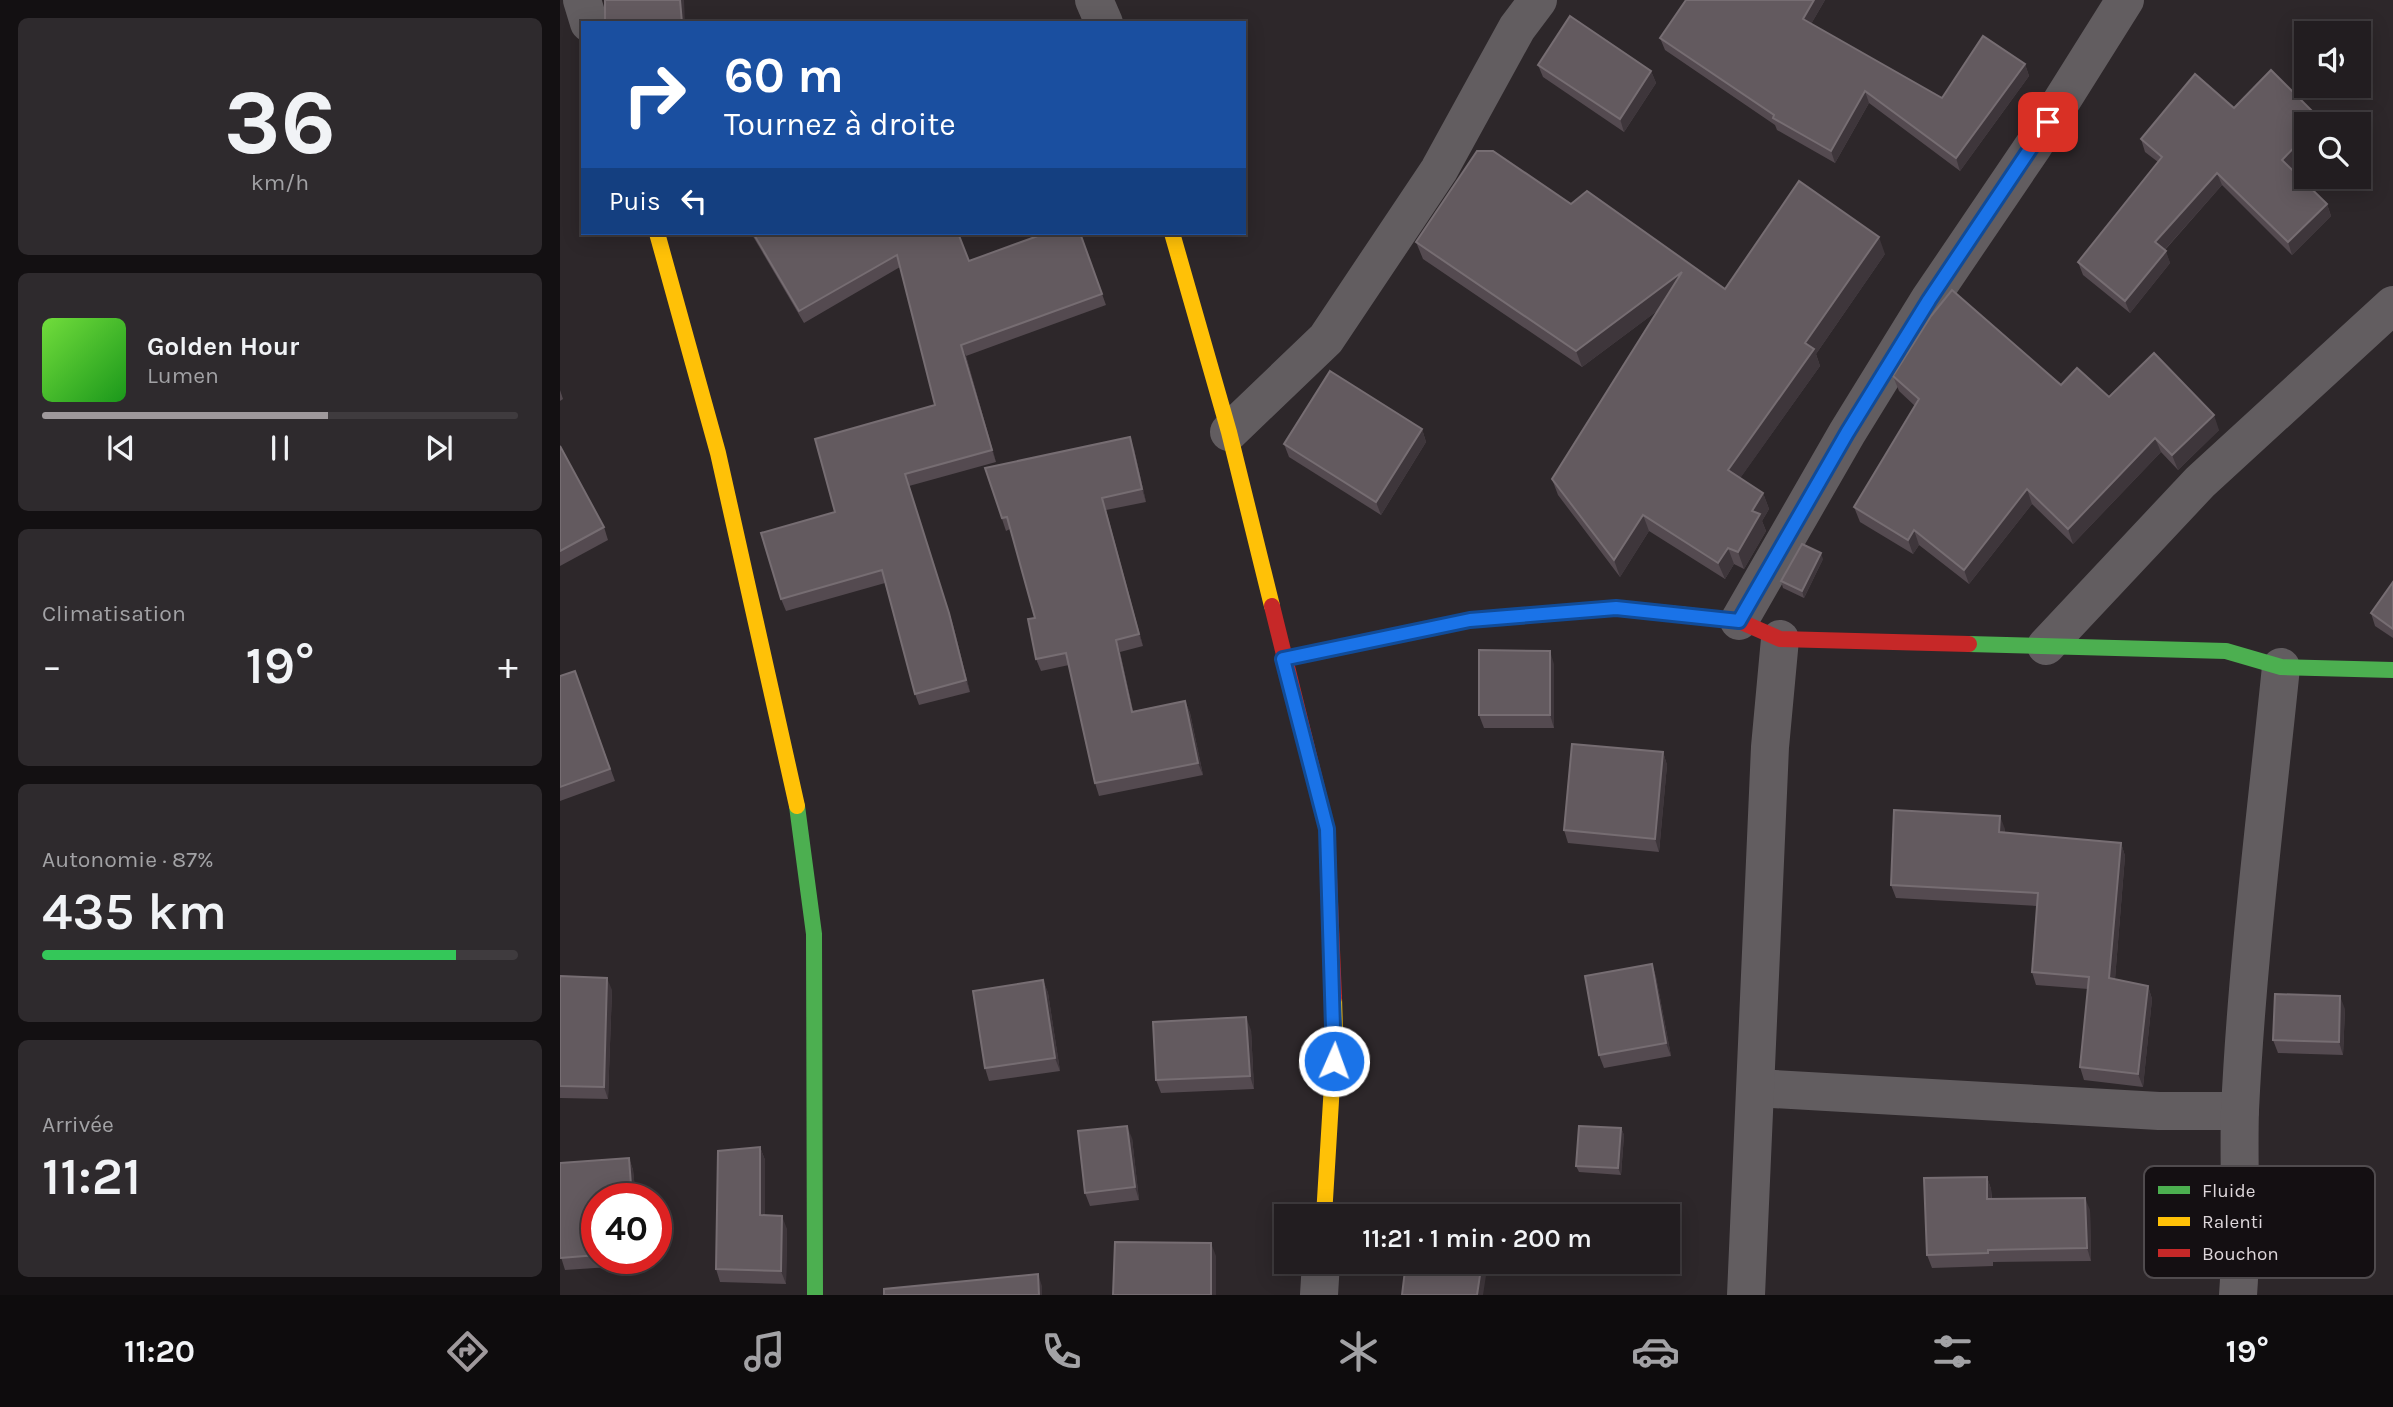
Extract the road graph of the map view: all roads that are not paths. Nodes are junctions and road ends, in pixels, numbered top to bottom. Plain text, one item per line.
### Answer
1 (582, 0) edge
2 (1094, 0) edge
3 (1538, 0) edge
4 (2125, 0) edge
5 (588, 21) edge
6 (1103, 21) edge
7 (658, 235) edge
8 (1173, 235) edge
9 (2393, 305) edge
10 (1229, 432) junction
11 (1739, 621) junction
12 (1780, 639) junction
13 (2046, 646) junction
14 (1283, 659) junction
15 (2281, 667) junction
16 (2393, 670) edge
17 (1756, 1088) junction
18 (2240, 1111) junction
19 (2241, 1166) edge
20 (1325, 1204) edge
21 (1320, 1274) edge
22 (815, 1295) edge
23 (1319, 1295) edge
24 (1746, 1295) edge

1 - 5 street
2 - 6 street
3 - 10 street
4 - 11 street
7 - 22 street
8 - 10 street
9 - 13 street
10 - 14 street
11 - 12 street
11 - 14 street
12 - 13 street
12 - 17 street
13 - 15 street
14 - 20 street
15 - 16 street
15 - 18 street
17 - 18 street
17 - 24 street
18 - 19 street
21 - 23 street

